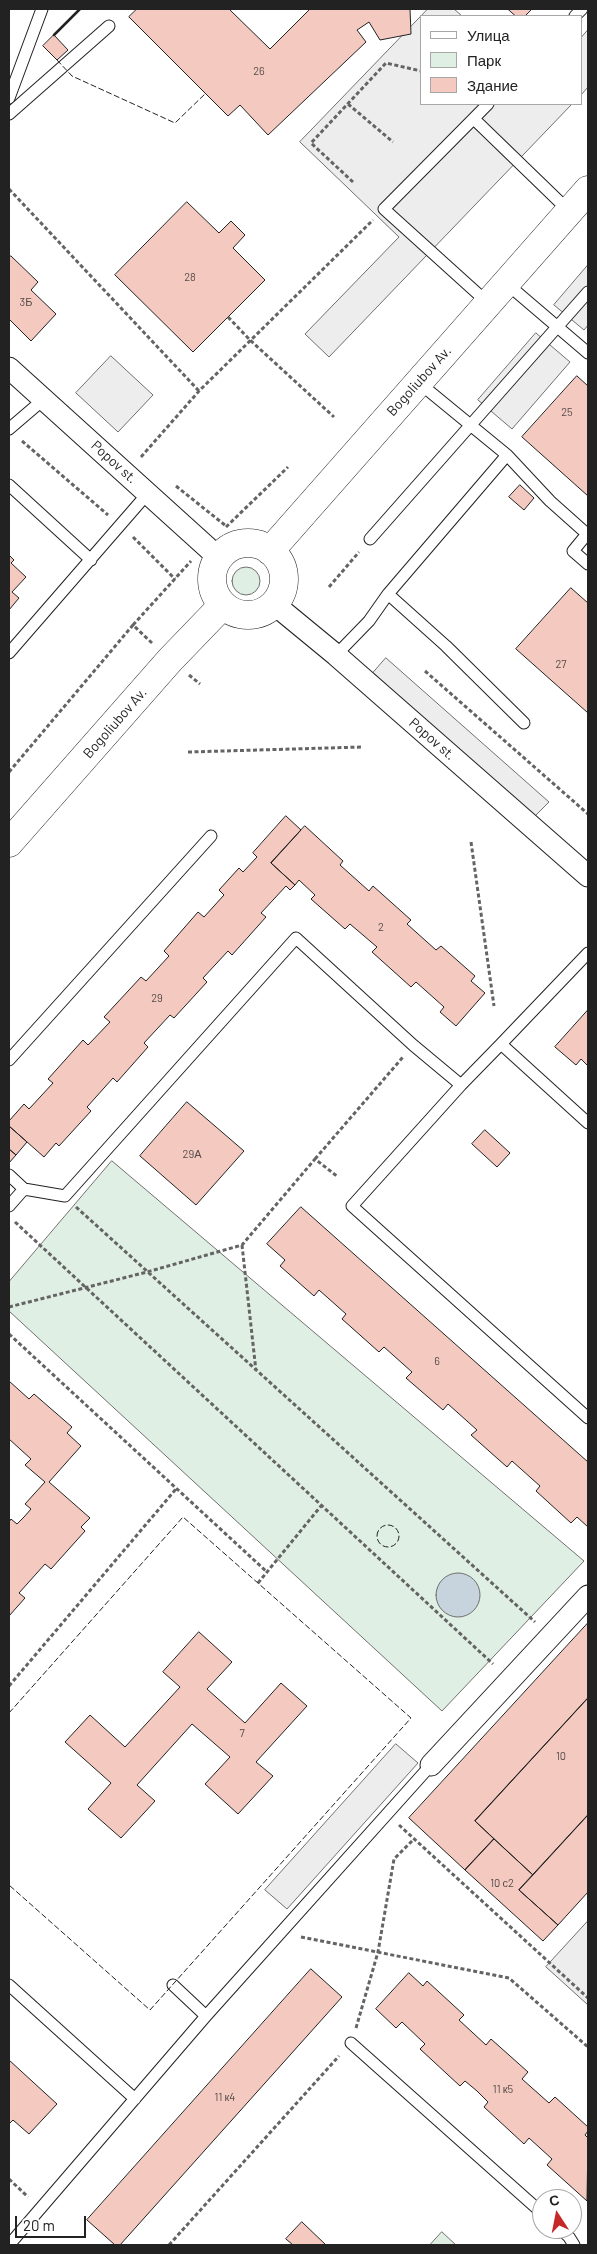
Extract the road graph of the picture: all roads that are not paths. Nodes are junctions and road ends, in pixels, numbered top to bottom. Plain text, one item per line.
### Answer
1 (42, 9) edge
2 (108, 26) dead end
3 (9, 98) edge
4 (487, 105) edge
5 (9, 114) edge
6 (474, 119) junction
7 (582, 201) edge
8 (506, 283) junction
9 (588, 292) edge
10 (488, 304) junction
11 (558, 327) junction
12 (588, 354) edge
13 (9, 368) edge
14 (418, 382) junction
15 (44, 399) junction
16 (472, 425) junction
17 (12, 433) edge
18 (507, 456) junction
19 (9, 485) edge
20 (148, 493) junction
21 (370, 539) road end
22 (270, 551) junction
23 (219, 558) junction
24 (91, 560) junction
25 (588, 564) edge
26 (388, 594) junction
27 (274, 604) junction
28 (223, 605) junction
29 (9, 653) edge
30 (336, 655) junction
31 (524, 723) dead end
32 (212, 836) dead end
33 (9, 843) edge
34 (586, 869) edge
35 (588, 953) edge
36 (501, 1044) junction
37 (9, 1060) edge
38 (461, 1085) junction
39 (588, 1123) edge
40 (9, 1175) edge
41 (24, 1189) junction
42 (9, 1206) edge
43 (588, 1418) edge
44 (588, 1596) edge
45 (431, 1766) joint
46 (9, 1985) edge
47 (173, 1985) dead end
48 (206, 2016) junction
49 (351, 2043) road end
50 (135, 2099) junction
51 (532, 2204) edge
52 (9, 2245) edge

1 - 3 lane
2 - 5 lane
4 - 6 lane
6 - 7 lane
6 - 10 lane
7 - 8 main road, Bogoliubov Av.
8 - 10 main road, Bogoliubov Av.
8 - 11 lane
9 - 11 lane
10 - 14 main road, Bogoliubov Av.
11 - 12 lane
11 - 16 lane
13 - 15 street, Popov st.
14 - 16 lane
14 - 22 main road, Bogoliubov Av.
15 - 17 lane
15 - 20 street, Popov st.
16 - 18 lane
16 - 21 lane
18 - 25 lane
18 - 26 lane
19 - 24 lane
20 - 23 street, Popov st.
20 - 24 lane
22 - 23 main road
22 - 27 main road
23 - 28 main road
24 - 29 lane
26 - 30 lane
26 - 31 lane
27 - 28 main road
27 - 30 street, Popov st.
28 - 33 main road, Bogoliubov Av.
30 - 34 street, Popov st.
32 - 37 lane
35 - 36 lane
36 - 38 lane
36 - 39 lane
38 - 41 lane
38 - 43 lane
40 - 41 lane
41 - 42 lane
44 - 45 street
45 - 48 lane
46 - 50 lane
47 - 48 lane
48 - 50 lane
49 - 51 lane
50 - 52 lane

